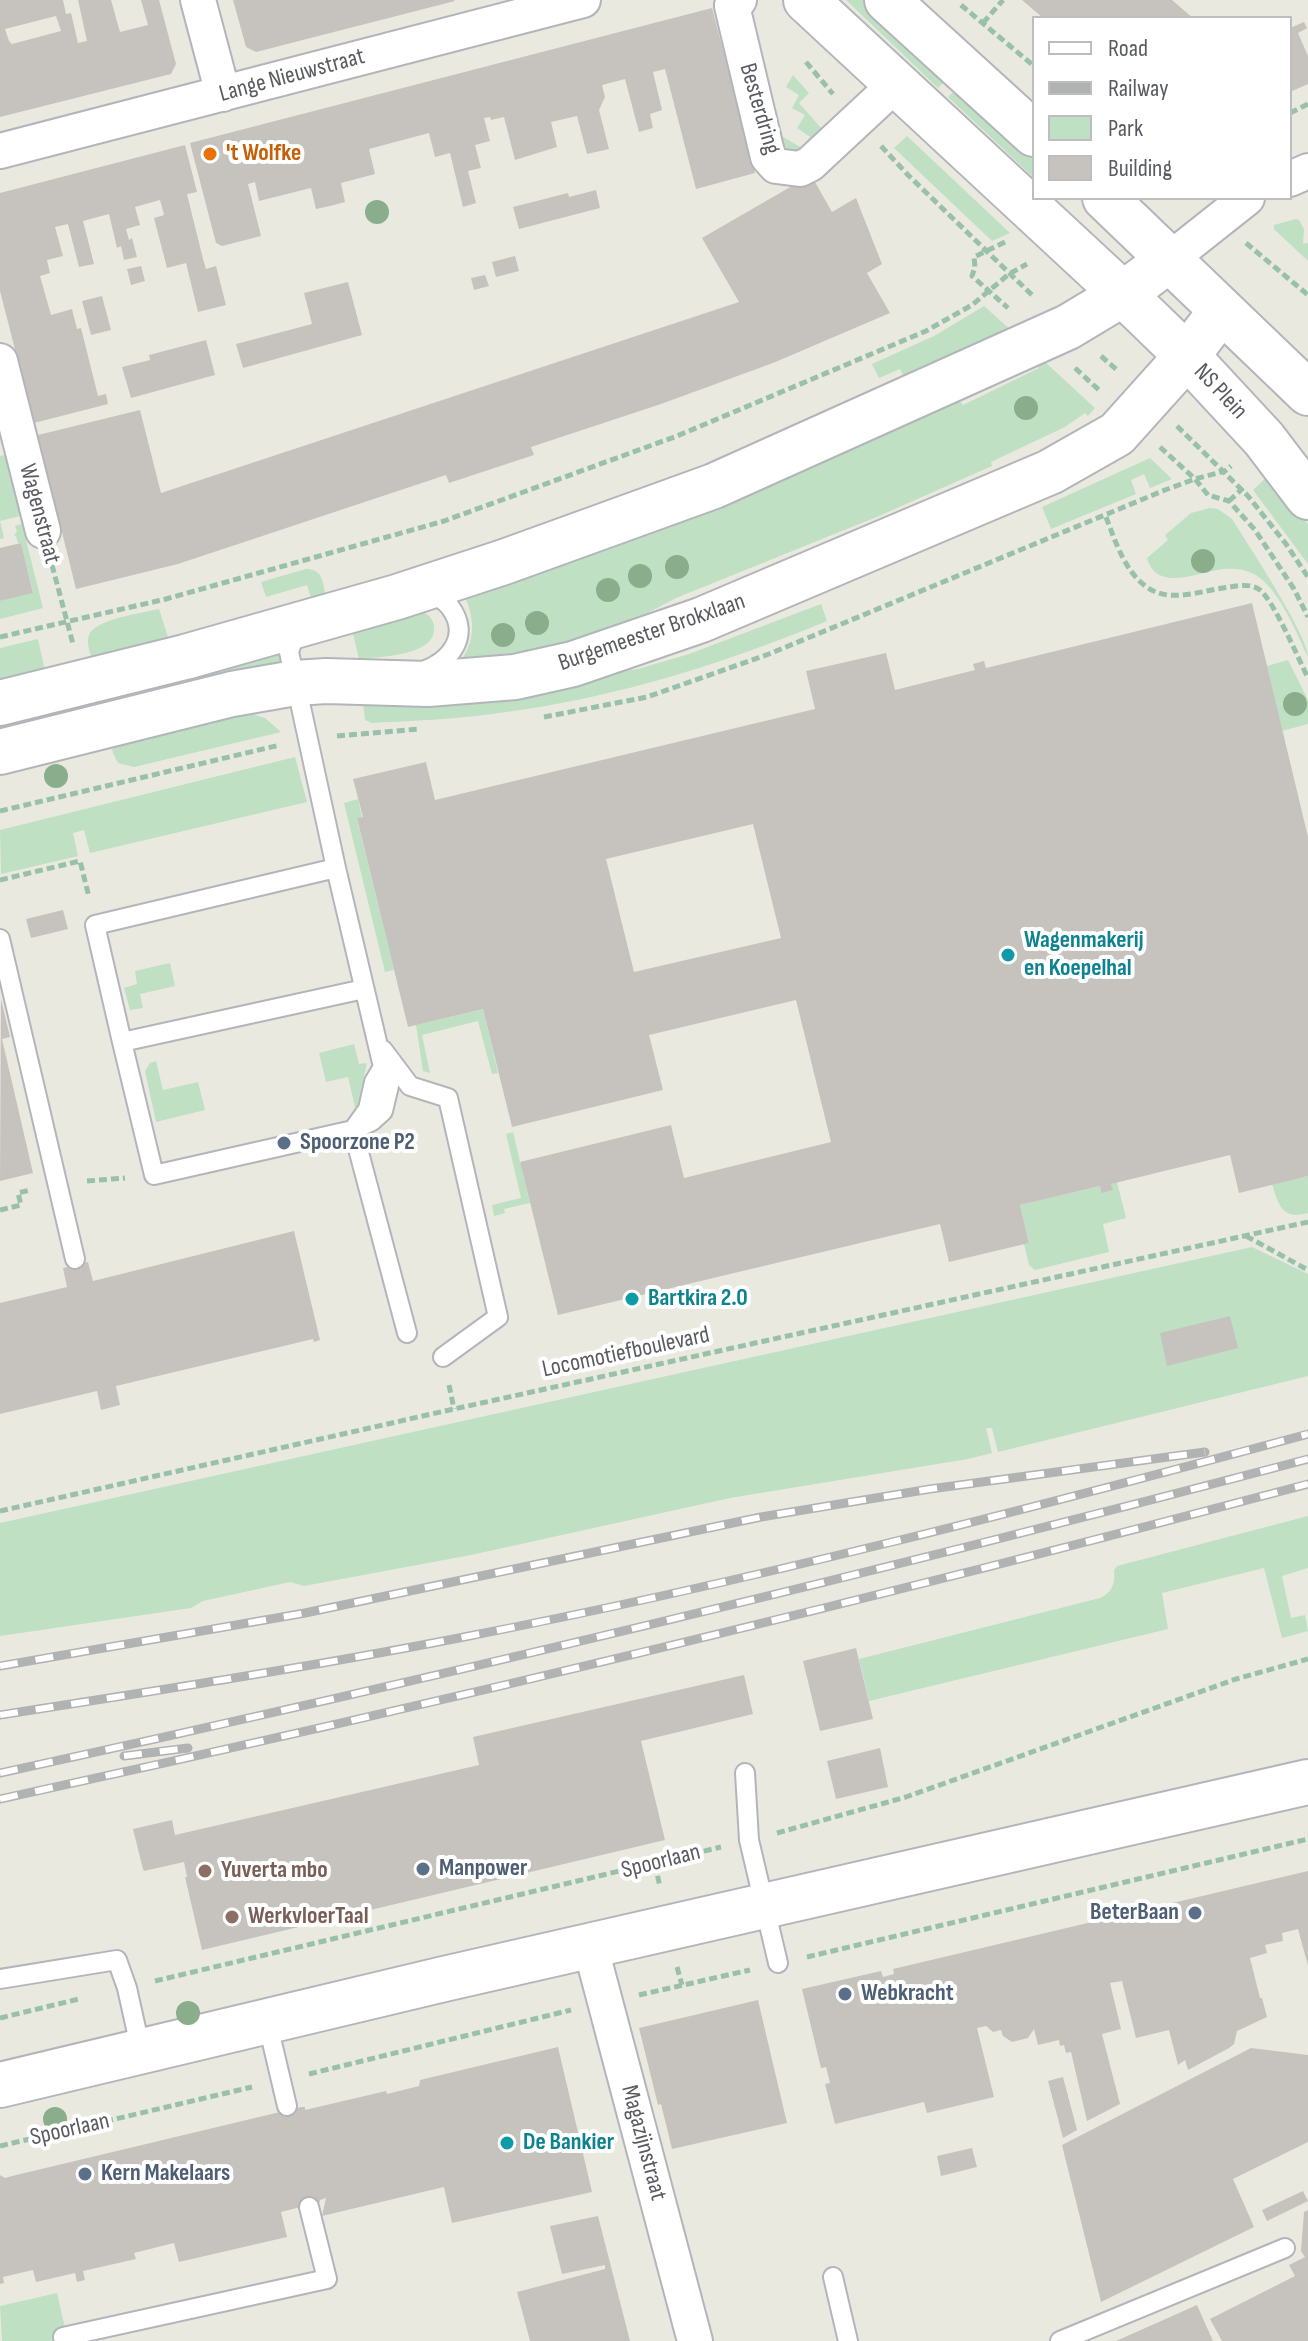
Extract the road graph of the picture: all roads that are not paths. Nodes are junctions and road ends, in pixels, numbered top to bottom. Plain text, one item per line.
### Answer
1 (198, 0) edge
2 (583, 0) edge
3 (739, 0) edge
4 (806, 0) edge
5 (887, 0) edge
6 (896, 84) junction
7 (223, 94) junction
8 (1032, 132) edge
9 (0, 151) edge
10 (1107, 200) edge
11 (1245, 200) edge
12 (1170, 259) junction
13 (1123, 294) junction
14 (1221, 311) junction
15 (1187, 356) junction
16 (0, 361) edge
17 (1308, 393) edge
18 (10, 443) edge
19 (1308, 497) edge
20 (43, 531) road end
21 (397, 597) junction
22 (324, 618) junction
23 (295, 683) junction
24 (370, 684) junction
25 (0, 703) edge
26 (0, 752) edge
27 (336, 868) junction
28 (0, 939) edge
29 (364, 989) junction
30 (376, 1041) junction
31 (122, 1042) junction
32 (353, 1130) junction
33 (75, 1259) dead end
34 (407, 1333) dead end
35 (443, 1357) dead end
36 (745, 1773) dead end
37 (1308, 1782) edge
38 (763, 1906) junction
39 (590, 1945) junction
40 (778, 1963) road end
41 (0, 1979) edge
42 (267, 2021) junction
43 (141, 2051) junction
44 (0, 2085) edge
45 (287, 2106) dead end
46 (309, 2207) dead end
47 (1285, 2248) dead end
48 (833, 2277) dead end
49 (63, 2337) dead end
50 (695, 2341) edge
51 (848, 2341) edge
52 (1060, 2341) edge

1 - 7 street
2 - 7 street, Lange Nieuwstraat
3 - 6 street, Besterdring
4 - 6 street
5 - 8 street
6 - 13 street
7 - 9 street, Lange Nieuwstraat
10 - 12 street
11 - 12 street
12 - 13 street
12 - 14 street
13 - 15 street, NS Plein
13 - 21 street
14 - 15 street, Burgemeester Brokxlaan
14 - 17 street
15 - 19 street, NS Plein
15 - 24 street, Burgemeester Brokxlaan
16 - 18 street, Wagenstraat
18 - 20 street, Wagenstraat
21 - 22 street
21 - 24 lane
22 - 23 lane
22 - 25 street
23 - 24 street, Burgemeester Brokxlaan
23 - 26 street, Burgemeester Brokxlaan
23 - 27 lane
27 - 29 lane
27 - 31 lane
28 - 33 lane
29 - 30 lane
29 - 31 lane
30 - 32 lane
30 - 35 lane
31 - 32 lane
32 - 34 lane
36 - 38 lane
37 - 38 street
38 - 39 street
38 - 40 lane
39 - 42 street
39 - 50 street, Magazijnstraat
41 - 43 lane
42 - 43 street
42 - 45 lane
43 - 44 street
46 - 49 lane
47 - 52 lane
48 - 51 lane

